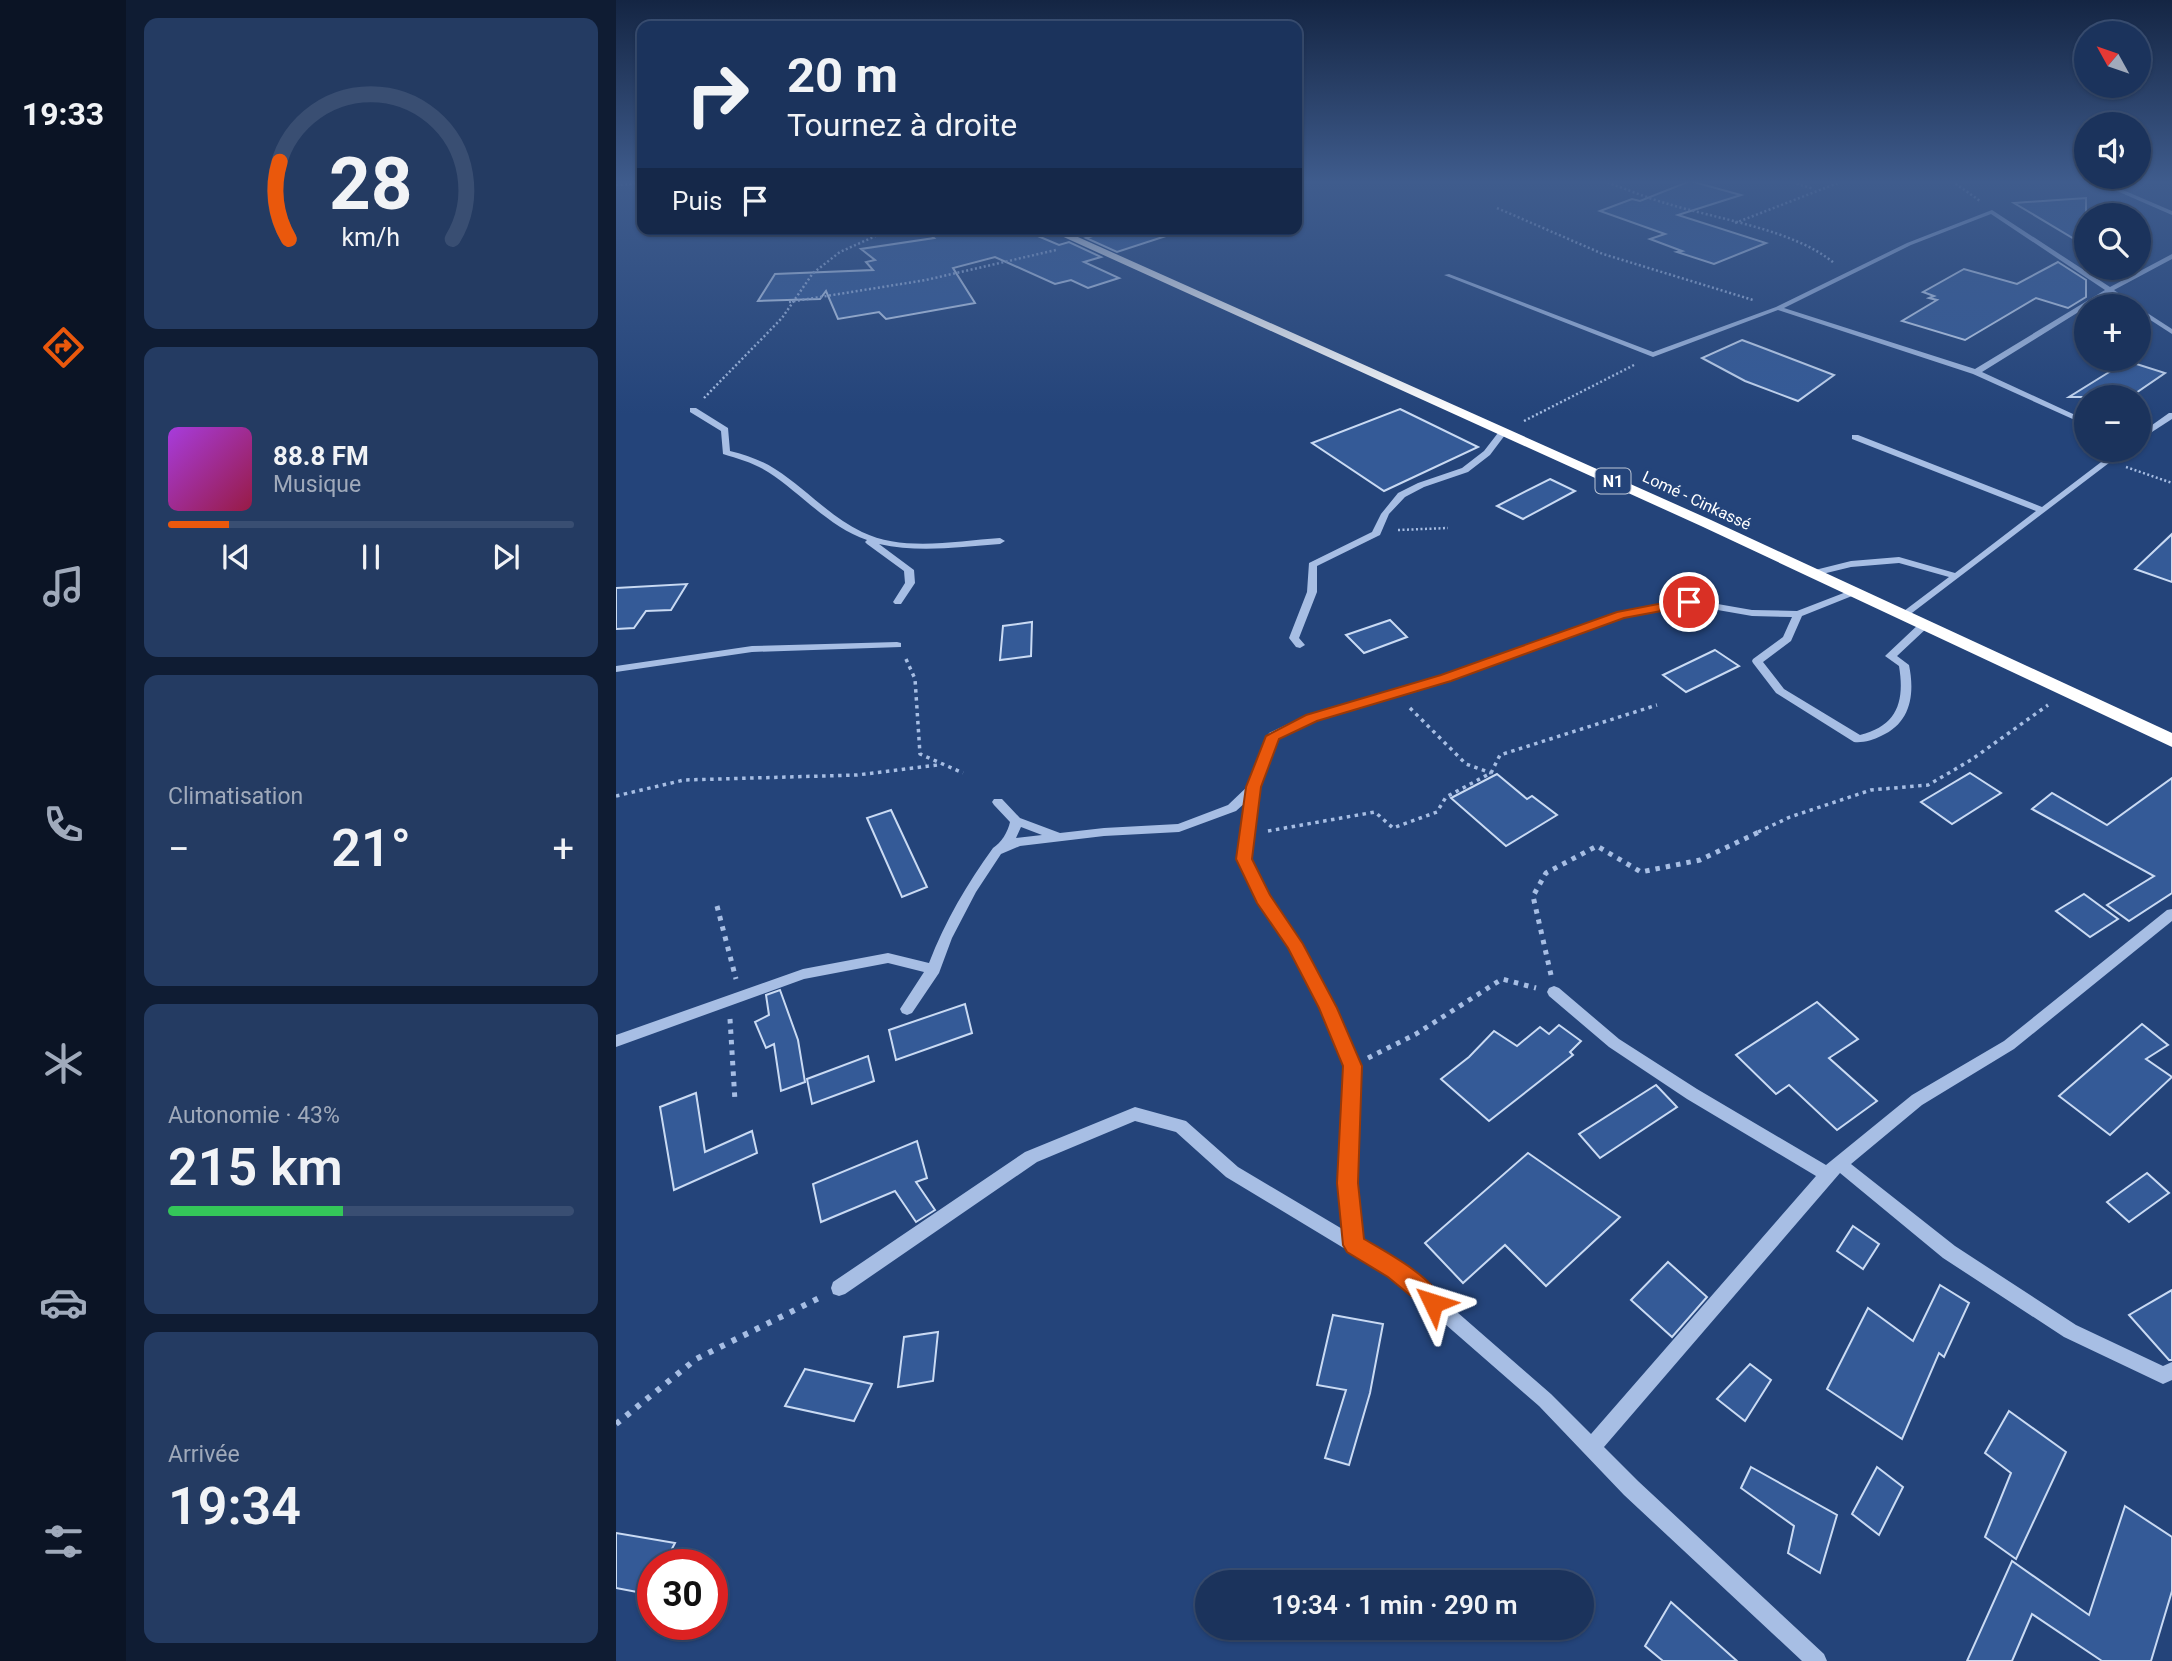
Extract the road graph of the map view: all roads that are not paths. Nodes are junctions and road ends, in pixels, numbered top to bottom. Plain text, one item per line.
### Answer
1 (1117, 259) edge
2 (1880, 259) edge
3 (2062, 259) edge
4 (2167, 259) edge
5 (1447, 275) dead end
6 (2109, 290) junction
7 (2115, 294) edge
8 (1778, 308) junction
9 (2151, 318) edge
10 (2172, 332) edge
11 (1976, 372) junction
12 (693, 410) road end
13 (2172, 415) edge
14 (2074, 417) edge
15 (2151, 430) edge
16 (1504, 431) junction
17 (1855, 437) dead end
18 (2101, 462) edge
19 (2042, 510) junction
20 (862, 535) junction
21 (1000, 541) dead end
22 (1814, 573) junction
23 (1955, 576) junction
24 (1854, 592) junction
25 (898, 602) dead end
26 (1798, 614) junction
27 (1904, 616) junction
28 (1924, 625) junction
29 (897, 645) road end
30 (1300, 645) dead end
31 (616, 669) edge
32 (2170, 736) edge
33 (1254, 787) junction
34 (998, 802) dead end
35 (1016, 821) junction
36 (1059, 837) junction
37 (997, 851) junction
38 (2172, 914) edge
39 (934, 969) junction
40 (1554, 992) road end
41 (907, 1009) dead end
42 (616, 1041) edge
43 (1833, 1169) junction
44 (1354, 1245) junction
45 (839, 1288) road end
46 (2172, 1371) edge
47 (1591, 1448) junction
48 (1817, 1661) edge

1 - 16 highway, Lomé - Cinkassé / N1
2 - 8 street
3 - 6 street
4 - 6 street
5 - 8 street
6 - 7 street
6 - 11 street
8 - 11 street
9 - 10 street
11 - 14 street
12 - 20 street
13 - 15 street
16 - 22 highway, Lomé - Cinkassé / N1
16 - 30 street
17 - 19 street
18 - 19 street
19 - 23 street
20 - 21 street
20 - 25 street
22 - 23 street
22 - 24 highway, Lomé - Cinkassé / N1
23 - 27 street
24 - 26 street
24 - 27 highway, Lomé - Cinkassé / N1
26 - 28 street
26 - 33 street
27 - 28 highway, Lomé - Cinkassé / N1
28 - 32 highway, Lomé - Cinkassé / N1
29 - 31 street
33 - 36 street
33 - 44 street
34 - 35 street
35 - 36 street
35 - 37 street
36 - 37 street
37 - 39 street
38 - 43 street
39 - 41 street
39 - 42 street
40 - 43 street
43 - 46 street
43 - 47 street
44 - 45 street
44 - 47 street
47 - 48 street

